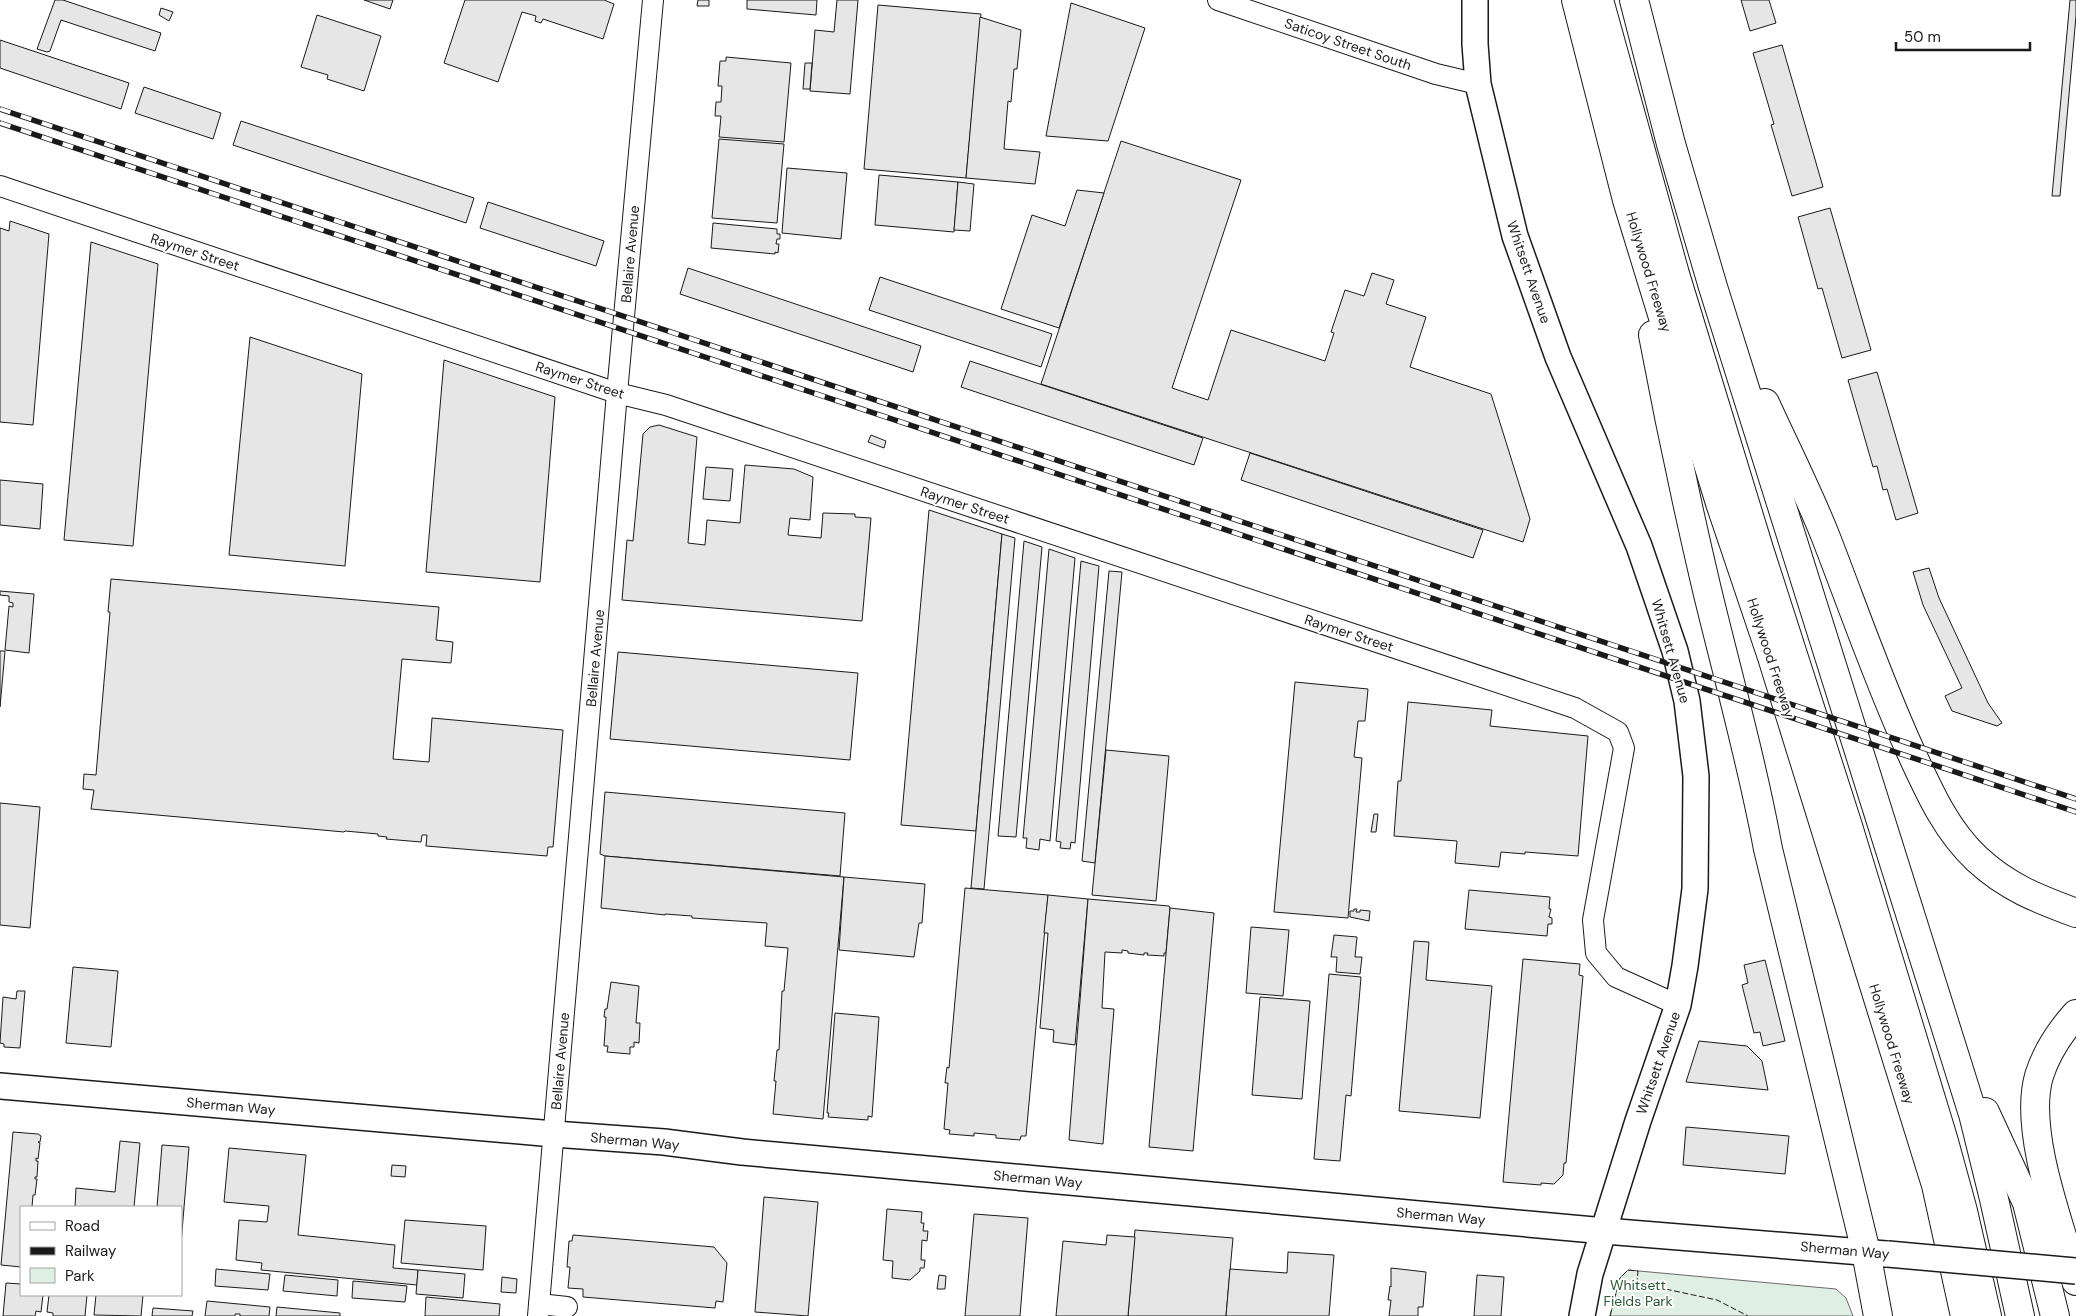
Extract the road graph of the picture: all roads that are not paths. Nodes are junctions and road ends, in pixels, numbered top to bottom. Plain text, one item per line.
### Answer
1 (653, 0) edge
2 (1218, 0) edge
3 (1475, 0) edge
4 (1576, 0) edge
5 (1599, 0) edge
6 (1616, 0) edge
7 (1634, 0) edge
8 (1478, 84) junction
9 (0, 186) edge
10 (1627, 200) junction
11 (1713, 287) junction
12 (617, 393) junction
13 (2076, 913) edge
14 (1678, 1005) junction
15 (2076, 1014) edge
16 (1947, 1032) junction
17 (0, 1086) edge
18 (554, 1134) junction
19 (1605, 1231) junction
20 (1877, 1253) junction
21 (2076, 1271) edge
22 (2076, 1281) edge
23 (567, 1306) dead end
24 (539, 1310) edge
25 (1582, 1316) edge
26 (1878, 1316) edge
27 (1965, 1316) edge
28 (1988, 1316) edge
29 (2001, 1316) edge
30 (2020, 1316) edge
31 (2055, 1316) edge

1 - 12 street, Bellaire Avenue
2 - 8 street, Saticoy Street South
3 - 8 main road, Whitsett Avenue
4 - 10 highway, Hollywood Freeway
5 - 28 highway
6 - 29 highway
7 - 11 highway
8 - 14 main road, Whitsett Avenue
9 - 12 street, Raymer Street
10 - 20 highway
10 - 27 highway, Hollywood Freeway
11 - 13 highway
11 - 16 highway
12 - 14 street, Raymer Street
12 - 18 street, Bellaire Avenue
14 - 19 main road, Whitsett Avenue
15 - 22 highway
16 - 30 highway
16 - 31 highway
17 - 18 main road, Sherman Way
18 - 19 main road, Sherman Way
18 - 24 street, Bellaire Avenue
19 - 20 main road, Sherman Way
19 - 25 main road, Whitsett Avenue
20 - 21 main road, Sherman Way, bridge
20 - 26 highway
23 - 24 street

